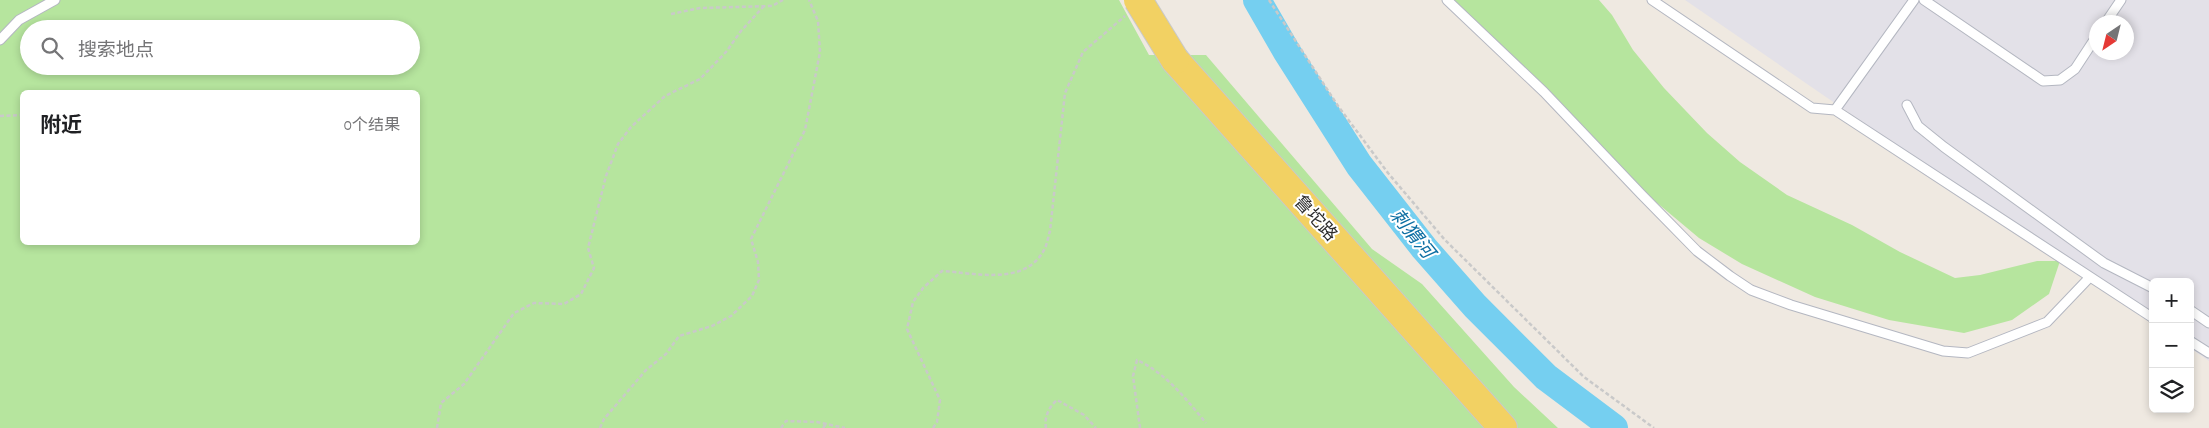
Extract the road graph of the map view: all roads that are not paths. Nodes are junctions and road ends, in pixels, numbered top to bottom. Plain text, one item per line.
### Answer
1 (55, 0) edge
2 (1447, 0) edge
3 (1652, 0) edge
4 (1914, 0) edge
5 (1924, 0) edge
6 (2121, 0) edge
7 (1134, 6) edge
8 (2111, 15) edge
9 (0, 40) edge
10 (2089, 48) edge
11 (1907, 105) dead end
12 (1835, 110) junction
13 (2089, 278) junction
14 (2149, 286) edge
15 (2194, 313) edge
16 (2149, 316) edge
17 (2209, 322) edge
18 (2194, 344) edge
19 (2209, 354) edge
20 (1503, 428) edge

1 - 9 lane
2 - 13 lane
3 - 12 lane
4 - 12 lane
5 - 10 lane
6 - 8 lane
7 - 20 main road, 鲁坨路, bridge
11 - 14 lane
12 - 13 lane
13 - 16 lane
15 - 17 lane
18 - 19 lane

